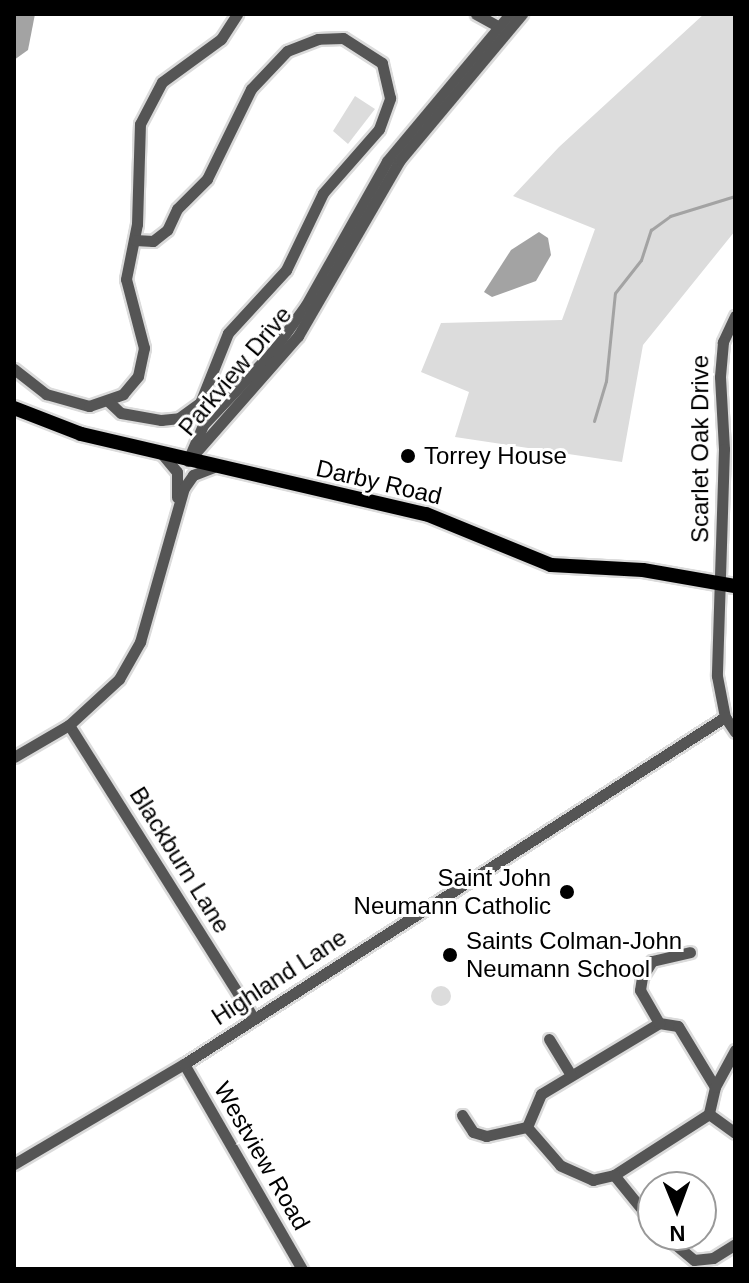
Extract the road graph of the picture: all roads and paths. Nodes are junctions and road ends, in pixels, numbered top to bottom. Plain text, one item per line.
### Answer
1 (237, 14) edge
2 (476, 14) edge
3 (510, 14) edge
4 (522, 14) edge
5 (504, 30) junction
6 (135, 240) junction
7 (735, 316) edge
8 (14, 369) edge
9 (109, 402) junction
10 (15, 409) edge
11 (162, 454) junction
12 (188, 461) junction
13 (214, 467) junction
14 (174, 517) junction
15 (728, 586) edge
16 (725, 717) junction
17 (69, 725) junction
18 (735, 732) edge
19 (14, 757) edge
20 (690, 952) dead end
21 (254, 1019) junction
22 (659, 1023) junction
23 (549, 1039) dead end
24 (735, 1050) edge
25 (184, 1064) junction
26 (571, 1075) junction
27 (715, 1087) junction
28 (709, 1114) junction
29 (462, 1115) dead end
30 (527, 1127) junction
31 (735, 1133) edge
32 (14, 1164) edge
33 (614, 1175) junction
34 (637, 1203) edge
35 (735, 1244) edge
36 (683, 1251) edge
37 (302, 1269) edge

1 - 6 street
2 - 5 street
3 - 5 street, Parkview Drive
4 - 5 street, Parkview Drive
5 - 12 street, Parkview Drive
6 - 9 street
6 - 9 street
7 - 15 street, Scarlet Oak Drive
8 - 9 street
10 - 11 main road, Darby Road
11 - 12 main road, Darby Road
11 - 14 street
12 - 13 main road, Darby Road
13 - 14 street
13 - 15 main road, Darby Road
14 - 17 street
15 - 16 street, Scarlet Oak Drive
16 - 18 street
16 - 21 street, Highland Lane
17 - 19 street
17 - 21 street, Blackburn Lane
20 - 22 street
21 - 25 street, Highland Lane
22 - 26 street
22 - 27 street
23 - 26 street
24 - 27 street
25 - 32 street, Highland Lane
25 - 37 street, Westview Road
26 - 30 street
27 - 28 street
28 - 31 street
28 - 33 street
29 - 30 street
30 - 33 street
33 - 34 street
35 - 36 street

